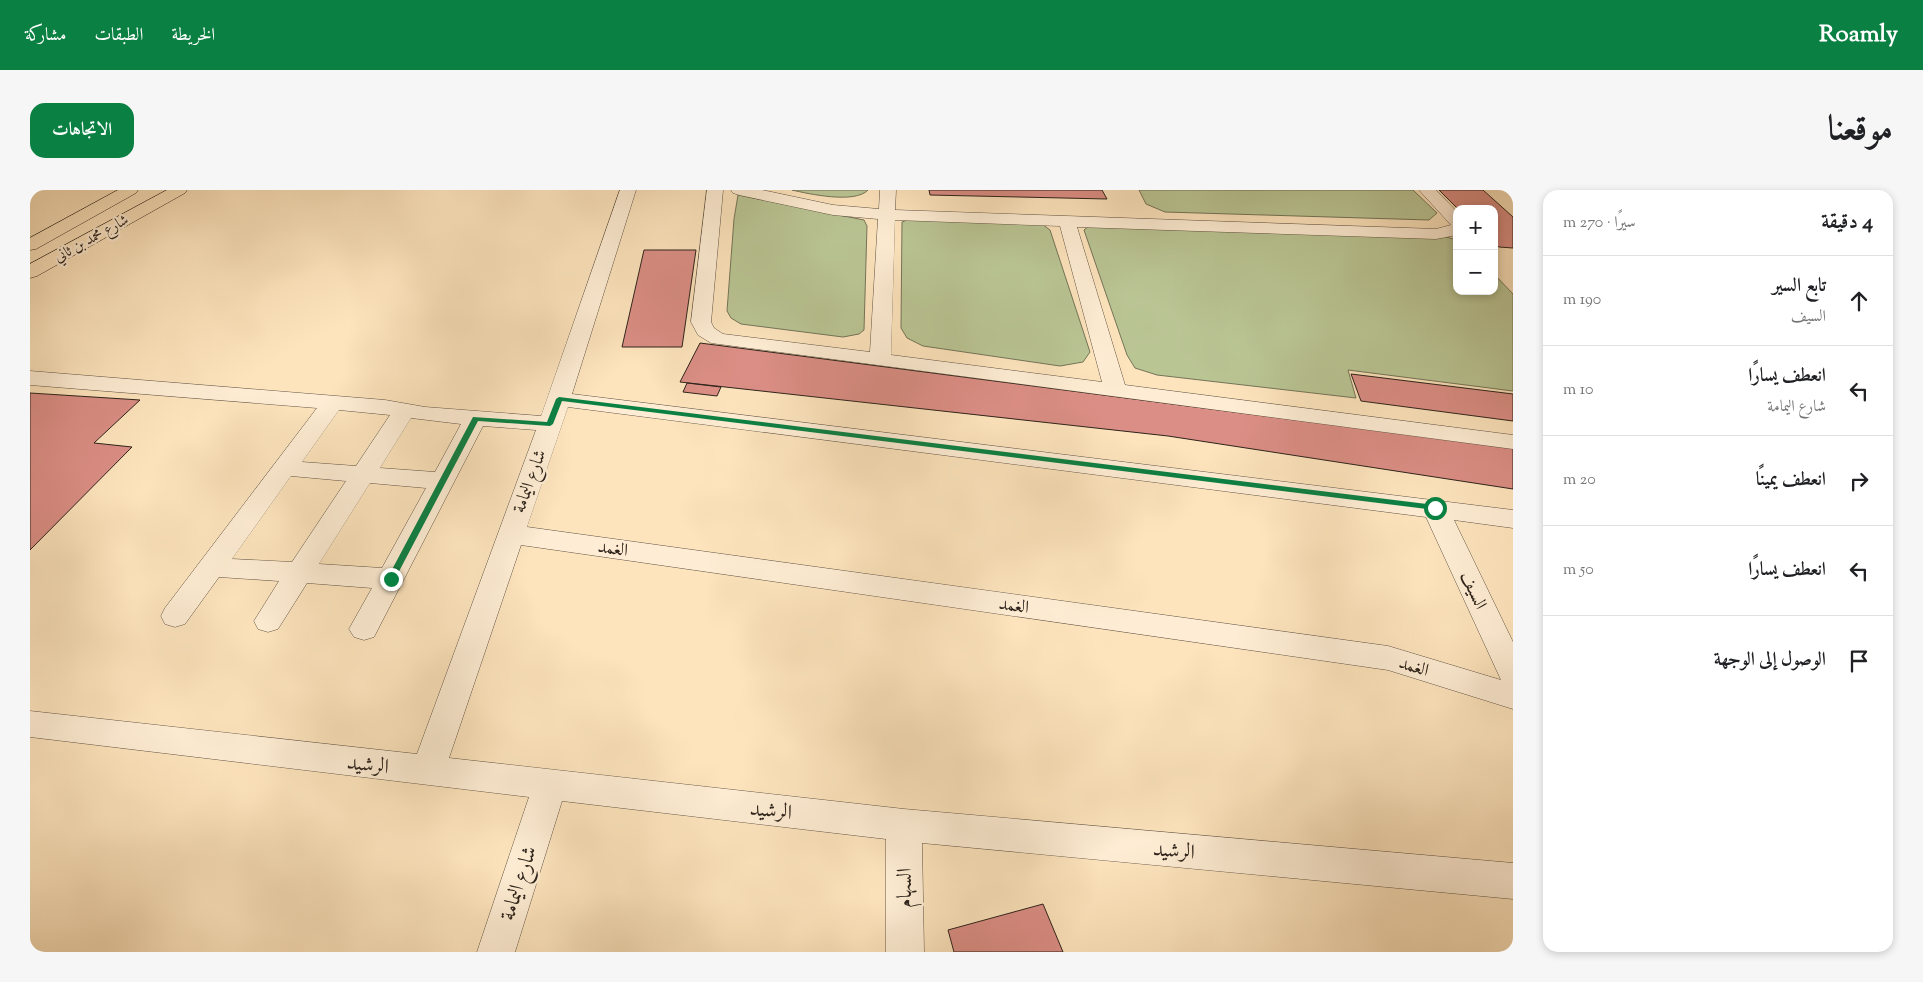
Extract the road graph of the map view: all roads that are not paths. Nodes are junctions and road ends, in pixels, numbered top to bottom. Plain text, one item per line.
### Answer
1 (179, 190) edge
2 (628, 190) edge
3 (715, 190) edge
4 (739, 190) edge
5 (888, 190) edge
6 (1427, 190) edge
7 (127, 191) edge
8 (888, 215) junction
9 (1453, 218) edge
10 (1067, 222) junction
11 (1453, 231) edge
12 (30, 245) edge
13 (30, 272) edge
14 (880, 360) junction
15 (30, 378) edge
16 (1115, 390) junction
17 (334, 403) junction
18 (395, 409) junction
19 (554, 411) junction
20 (476, 419) junction
21 (1513, 442) edge
22 (285, 468) junction
23 (364, 474) junction
24 (443, 481) junction
25 (1435, 508) junction
26 (1513, 519) edge
27 (510, 534) junction
28 (211, 568) junction
29 (299, 573) junction
30 (391, 579) junction
31 (174, 616) dead end
32 (268, 621) dead end
33 (364, 629) dead end
34 (1513, 673) edge
35 (1513, 696) edge
36 (30, 724) edge
37 (428, 771) junction
38 (550, 785) junction
39 (904, 825) junction
40 (1513, 881) edge
41 (496, 952) edge
42 (905, 952) edge

1 - 13 main road, شارع محمد بن ثاني
2 - 19 street, شارع اليمامة
3 - 14 street
4 - 8 street
5 - 8 street
6 - 9 street
7 - 12 main road
8 - 10 street
8 - 14 street
10 - 11 street
10 - 16 street
14 - 16 street
15 - 17 street
16 - 21 street
17 - 18 street
17 - 22 street
18 - 19 street
18 - 20 street
18 - 23 street
19 - 20 street
19 - 25 street
19 - 27 street, شارع اليمامة
20 - 24 street
22 - 23 street
22 - 28 street
23 - 24 street
23 - 29 street
24 - 30 street
25 - 26 street
25 - 34 street, السيف
27 - 35 street, الغمد
27 - 37 street, شارع اليمامة
28 - 29 street
28 - 31 street
29 - 30 street
29 - 32 street
30 - 33 street
36 - 37 street, الرشيد
37 - 38 street, الرشيد
38 - 39 street, الرشيد
38 - 41 street, شارع اليمامة
39 - 40 street, الرشيد
39 - 42 street, السهام

